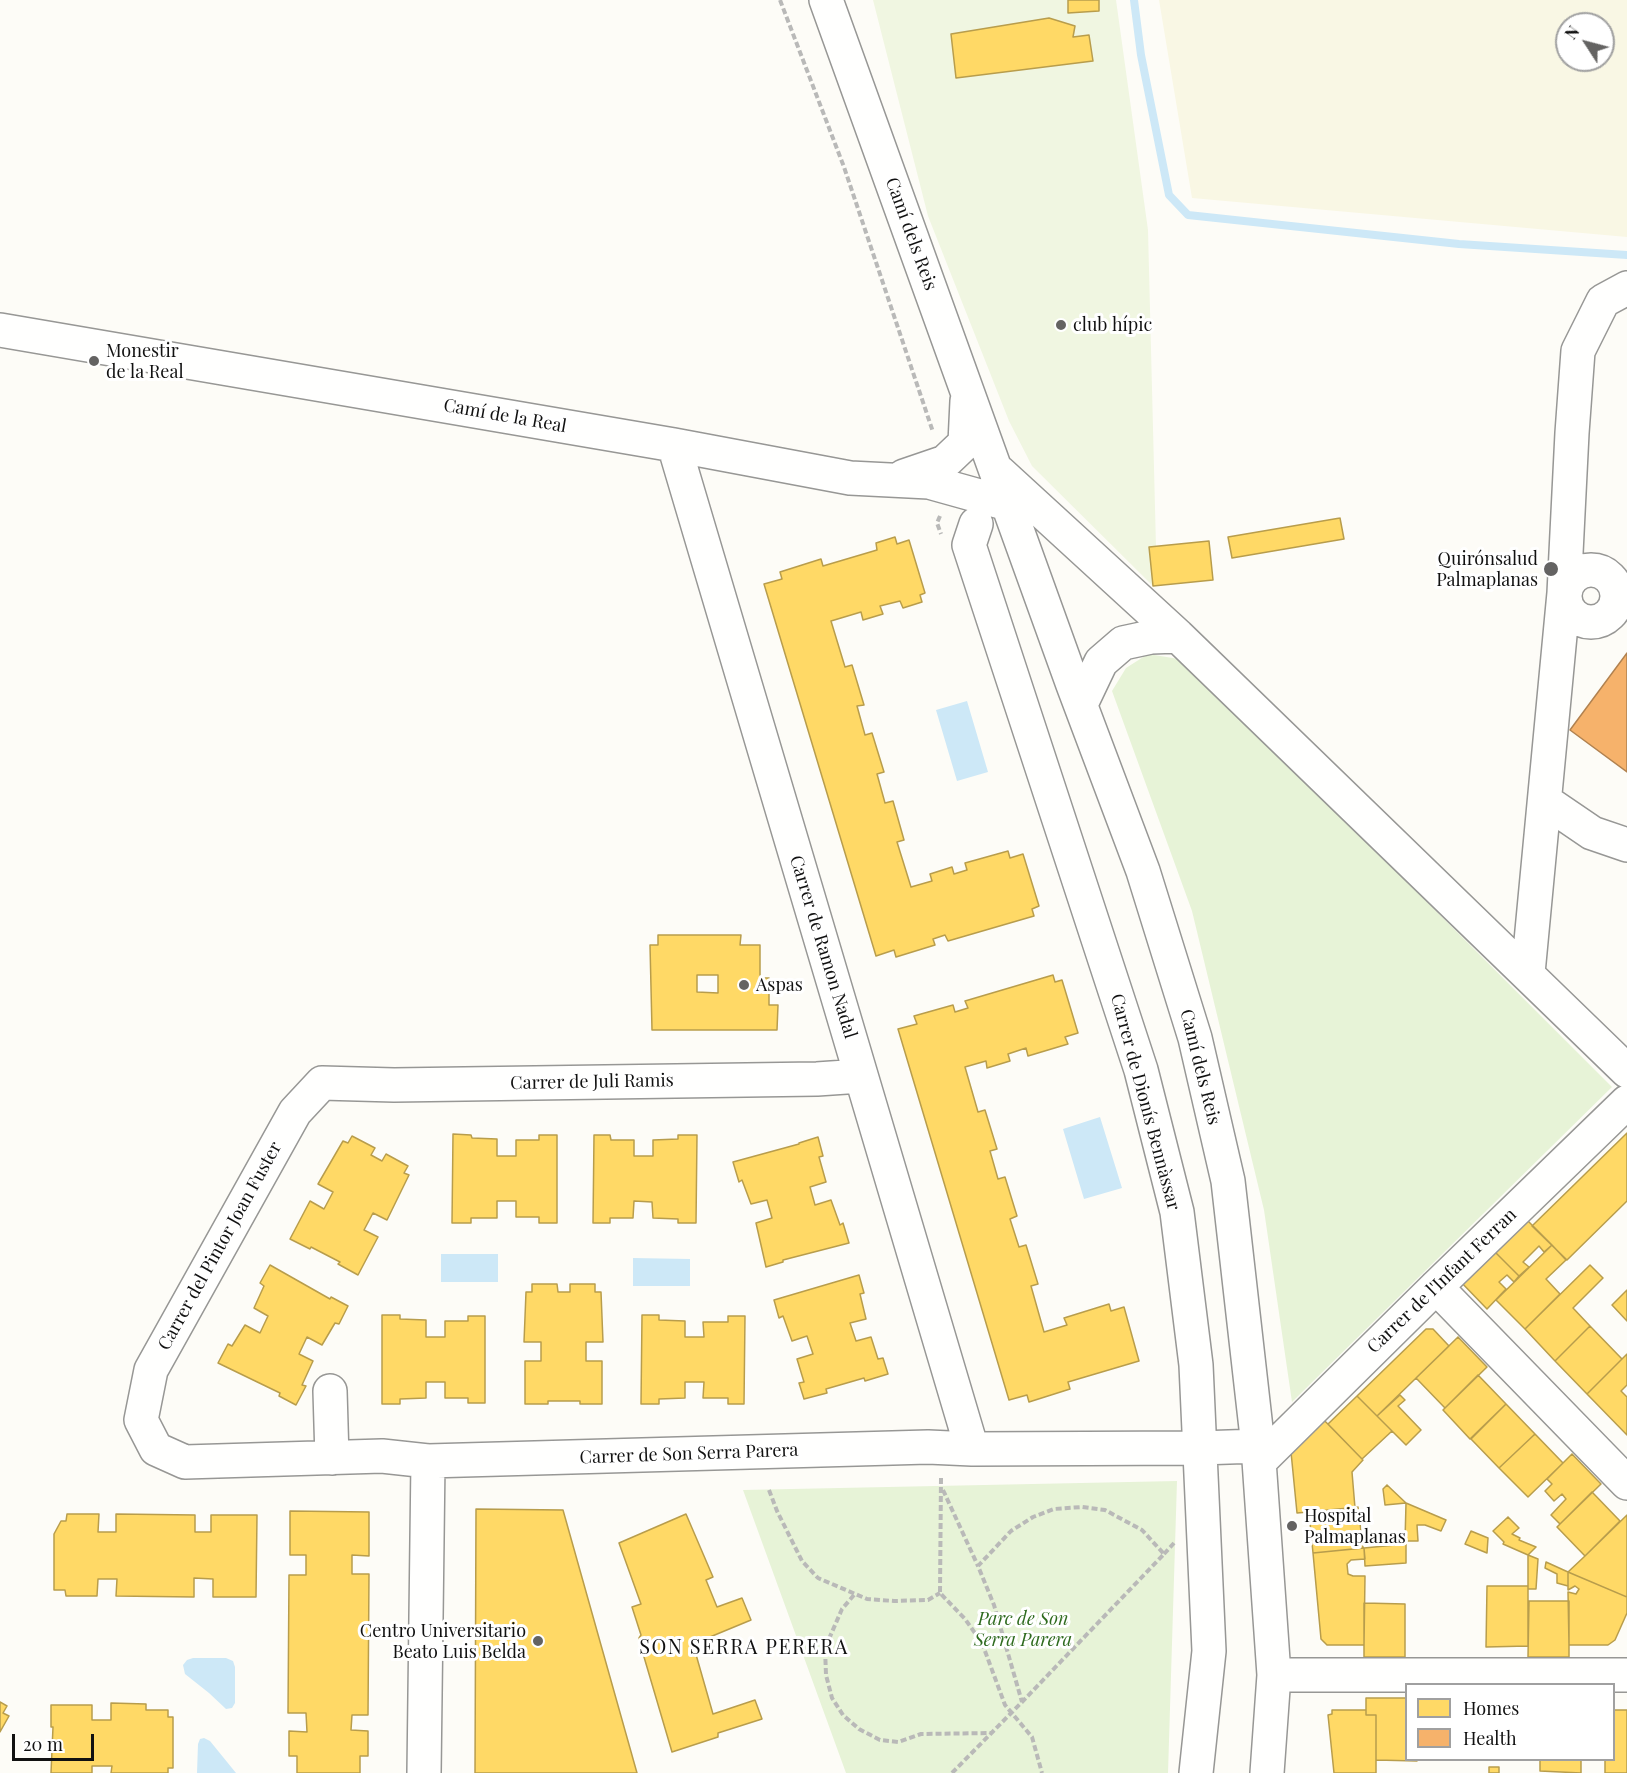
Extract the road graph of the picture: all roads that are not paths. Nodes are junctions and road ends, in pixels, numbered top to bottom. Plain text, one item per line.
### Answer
1 (826, 0) edge
2 (1627, 288) edge
3 (0, 330) edge
4 (968, 390) junction
5 (674, 445) junction
6 (994, 468) junction
7 (894, 480) junction
8 (1008, 504) junction
9 (976, 525) junction
10 (1564, 593) junction
11 (1044, 602) junction
12 (1597, 621) junction
13 (1178, 636) junction
14 (1556, 681) junction
15 (1081, 704) junction
16 (1545, 801) junction
17 (1627, 845) edge
18 (1528, 973) junction
19 (1627, 1071) edge
20 (861, 1076) junction
21 (322, 1083) joint
22 (1627, 1102) edge
23 (1436, 1287) junction
24 (330, 1391) dead end
25 (141, 1420) joint
26 (1200, 1448) junction
27 (972, 1449) junction
28 (1259, 1454) junction
29 (332, 1458) junction
30 (428, 1461) junction
31 (1627, 1483) edge
32 (1274, 1675) junction
33 (1627, 1675) edge
34 (424, 1773) edge
35 (1196, 1773) edge
36 (1267, 1773) edge

1 - 4 street, Camí dels Reis
2 - 10 street
3 - 5 street, Camí de la Real
4 - 6 street, Camí dels Reis
4 - 7 street
5 - 7 street, Camí de la Real
5 - 20 street, Carrer de Ramon Nadal
6 - 8 street, Camí dels Reis
6 - 13 street, Camí dels Reis
7 - 8 street, Camí de la Real
7 - 9 street
8 - 11 street, Camí dels Reis
9 - 11 street
9 - 26 street, Carrer de Dionís Bennàssar
10 - 12 street
10 - 12 street
10 - 14 street
11 - 15 street, Camí dels Reis
12 - 14 street
13 - 15 street
13 - 18 street, Camí dels Reis
14 - 16 street
15 - 28 street, Camí dels Reis
16 - 17 street
16 - 18 street
18 - 19 street, Camí dels Reis
20 - 21 street, Carrer de Juli Ramis
20 - 27 street, Carrer de Ramon Nadal
21 - 25 street, Carrer del Pintor Joan Fuster
22 - 23 street, Carrer de l'Infant Ferran
23 - 28 street, Carrer de l'Infant Ferran
23 - 31 street
24 - 29 street
25 - 29 street, Carrer de Son Serra Parera
26 - 27 street, Carrer de Son Serra Parera
26 - 28 street, Carrer de Son Serra Parera
26 - 35 street, Carrer de Dionís Bennàssar
27 - 30 street, Carrer de Son Serra Parera
28 - 32 street
29 - 30 street, Carrer de Son Serra Parera
30 - 34 street
32 - 33 street
32 - 36 street

